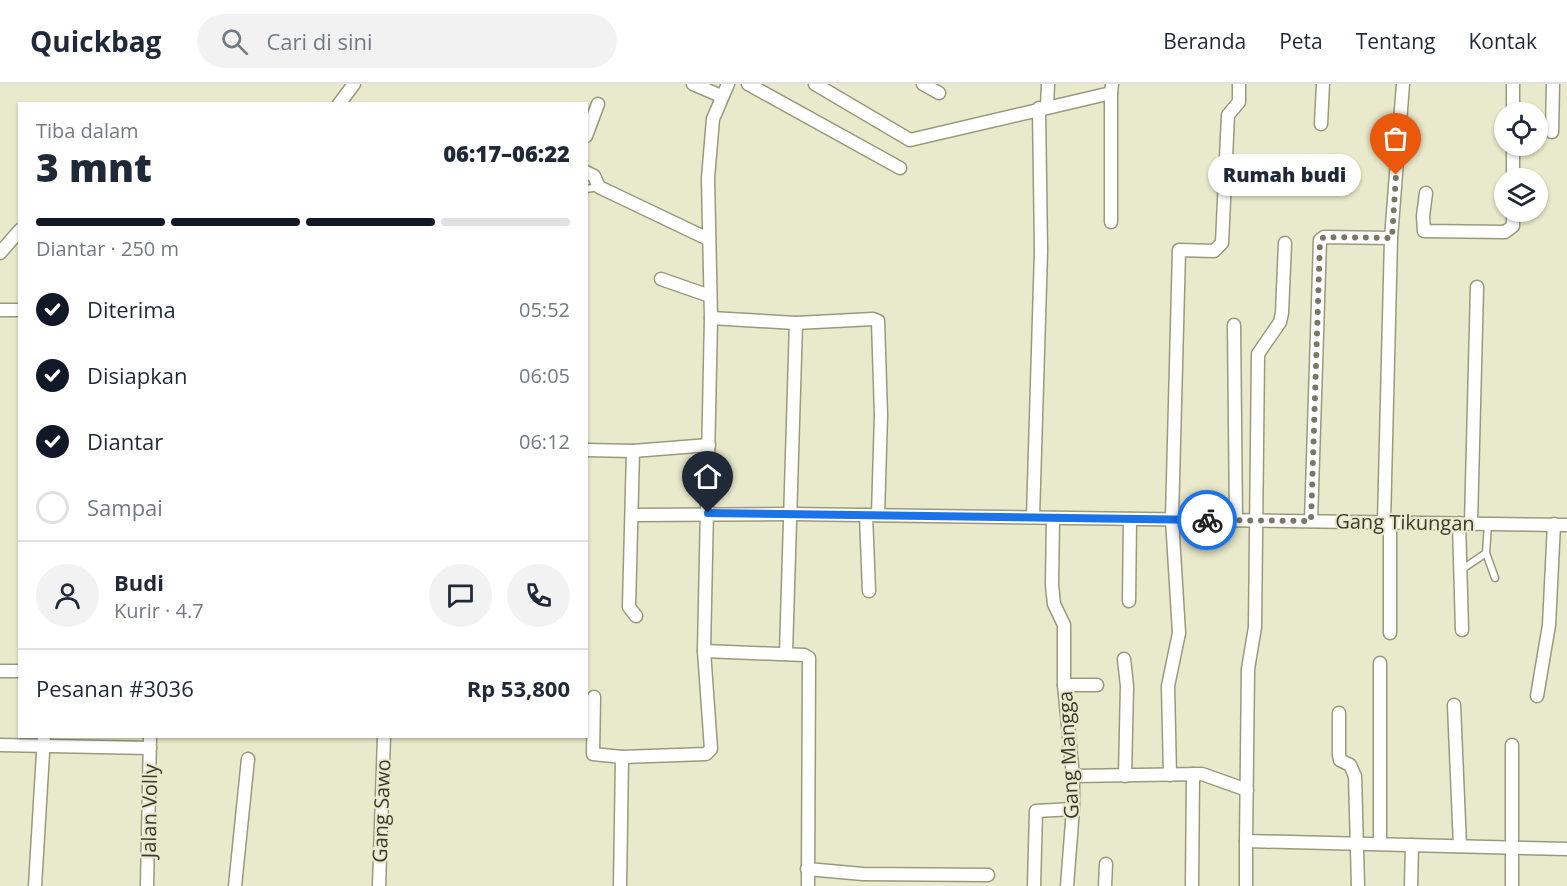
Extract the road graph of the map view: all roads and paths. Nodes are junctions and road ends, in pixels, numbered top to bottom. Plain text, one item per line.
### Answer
1 (354, 84) edge
2 (693, 84) edge
3 (728, 84) edge
4 (748, 84) edge
5 (815, 84) edge
6 (923, 84) edge
7 (1048, 84) edge
8 (1239, 84) edge
9 (1323, 84) edge
10 (1403, 84) edge
11 (1513, 84) edge
12 (1553, 84) edge
13 (1111, 88) edge
14 (939, 93) dead end
15 (722, 96) junction
16 (340, 102) edge
17 (1513, 102) edge
18 (598, 104) dead end
19 (1043, 107) junction
20 (1321, 124) dead end
21 (588, 131) edge
22 (1552, 132) dead end
23 (900, 168) dead end
24 (588, 173) edge
25 (593, 188) edge
26 (1426, 193) dead end
27 (1111, 222) dead end
28 (1513, 222) edge
29 (18, 232) edge
30 (1392, 238) junction
31 (708, 239) junction
32 (1285, 243) dead end
33 (0, 253) edge
34 (661, 279) dead end
35 (1476, 287) dead end
36 (710, 296) junction
37 (0, 310) edge
38 (18, 310) edge
39 (711, 318) junction
40 (796, 323) junction
41 (1234, 325) dead end
42 (709, 445) junction
43 (588, 450) edge
44 (633, 451) junction
45 (708, 513) junction
46 (791, 514) junction
47 (632, 515) junction
48 (872, 515) junction
49 (1033, 518) junction
50 (1053, 518) junction
51 (1130, 519) junction
52 (1172, 519) junction
53 (1236, 520) junction
54 (1256, 520) junction
55 (1310, 521) junction
56 (1387, 522) junction
57 (1465, 523) junction
58 (1488, 524) junction
59 (1554, 524) junction
60 (1567, 525) edge
61 (1486, 553) junction
62 (1460, 571) junction
63 (1495, 578) dead end
64 (869, 591) dead end
65 (1129, 601) dead end
66 (636, 616) dead end
67 (1462, 630) dead end
68 (1389, 633) dead end
69 (704, 651) junction
70 (786, 653) junction
71 (1124, 659) dead end
72 (1380, 663) dead end
73 (0, 671) edge
74 (18, 671) edge
75 (1064, 685) junction
76 (1097, 685) dead end
77 (1537, 696) dead end
78 (594, 697) dead end
79 (1454, 705) dead end
80 (1339, 713) dead end
81 (384, 738) edge
82 (44, 741) edge
83 (150, 742) edge
84 (0, 745) edge
85 (1512, 745) dead end
86 (622, 757) junction
87 (248, 759) dead end
88 (1193, 774) junction
89 (1170, 775) junction
90 (1072, 776) junction
91 (1125, 776) junction
92 (1247, 790) junction
93 (1073, 809) junction
94 (1246, 841) junction
95 (1359, 843) junction
96 (1380, 843) junction
97 (1412, 845) junction
98 (1460, 846) junction
99 (1512, 847) junction
100 (1567, 849) edge
101 (1106, 864) dead end
102 (807, 869) junction
103 (988, 874) dead end
104 (863, 880) edge
105 (35, 886) edge
106 (147, 886) edge
107 (235, 886) edge
108 (379, 886) edge
109 (620, 886) edge
110 (808, 886) edge
111 (1034, 886) edge
112 (1067, 886) edge
113 (1105, 886) edge
114 (1192, 886) edge
115 (1246, 886) edge
116 (1358, 886) edge
117 (1411, 886) edge
118 (1512, 886) edge

1 - 16 street
2 - 15 street
3 - 15 street
4 - 23 street
5 - 19 street
6 - 14 street
7 - 19 street
8 - 52 street
9 - 20 street
10 - 30 street
11 - 17 street
12 - 22 street
13 - 19 street
13 - 27 street
15 - 31 street
18 - 21 street
19 - 49 street
24 - 25 street
25 - 31 street
26 - 28 street
29 - 33 street
30 - 55 street
30 - 56 street
31 - 36 street
32 - 54 street
34 - 36 street
35 - 57 street
36 - 39 street
37 - 38 street
39 - 40 street
39 - 42 street
40 - 46 street
40 - 48 street
41 - 53 street
42 - 44 street
42 - 45 street
43 - 44 street
44 - 47 street
45 - 46 street, Gang Tikungan
45 - 47 street, Gang Tikungan
45 - 69 street
46 - 48 street, Gang Tikungan
46 - 70 street
47 - 66 street
48 - 49 street, Gang Tikungan
48 - 64 street
49 - 50 street, Gang Tikungan
50 - 51 street, Gang Tikungan
50 - 75 street, Gang Mangga
51 - 52 street, Gang Tikungan
51 - 65 street
52 - 53 street, Gang Tikungan
52 - 89 street
53 - 54 street, Gang Tikungan
54 - 55 street, Gang Tikungan
54 - 92 street
55 - 56 street, Gang Tikungan
56 - 57 street, Gang Tikungan
56 - 68 street
57 - 58 street, Gang Tikungan
57 - 62 street
58 - 59 street, Gang Tikungan
58 - 61 lane
59 - 60 street, Gang Tikungan
59 - 77 street
61 - 62 lane
61 - 63 lane
62 - 67 street
69 - 70 street
69 - 86 street
70 - 102 street
71 - 91 street
72 - 96 street
73 - 74 street
75 - 76 street
75 - 90 street, Gang Mangga
78 - 86 street
79 - 98 street
80 - 95 street
81 - 108 street, Gang Sawo
82 - 83 street
82 - 84 street
82 - 105 street
83 - 106 street, Jalan Volly
85 - 99 street
86 - 109 street
87 - 107 street
88 - 89 street
88 - 92 street
88 - 114 street
89 - 91 street
90 - 91 street
90 - 93 street, Gang Mangga
92 - 94 street
93 - 111 street
93 - 112 street, Gang Mangga
94 - 95 street
94 - 115 street
95 - 96 street
95 - 116 street
96 - 97 street
97 - 98 street
97 - 117 street
98 - 99 street
99 - 100 street
99 - 118 street
101 - 113 street
102 - 104 street
102 - 110 street
103 - 104 street

